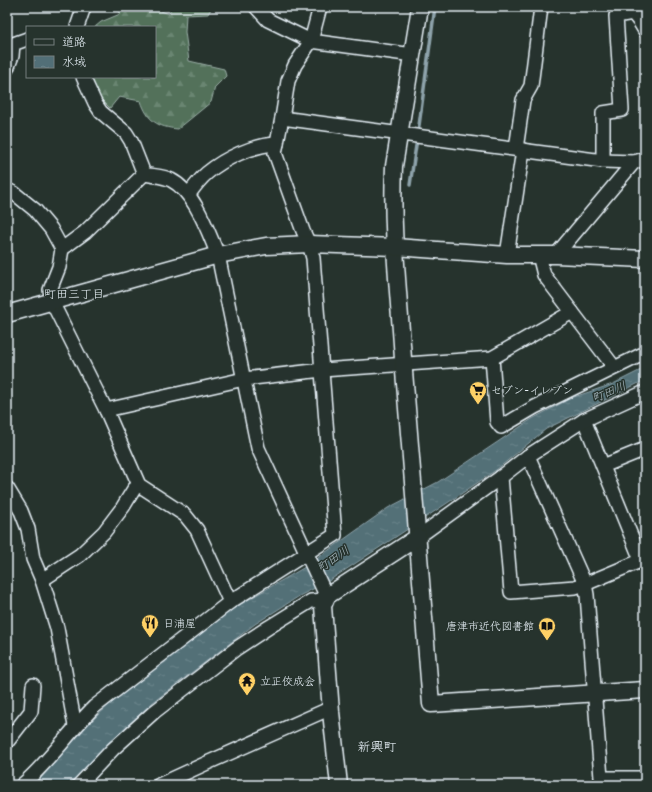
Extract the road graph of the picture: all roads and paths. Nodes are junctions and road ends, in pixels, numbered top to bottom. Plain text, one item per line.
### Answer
1 (84, 7) edge
2 (256, 7) edge
3 (320, 7) edge
4 (420, 7) edge
5 (541, 7) edge
6 (630, 10) edge
7 (77, 26) edge
8 (645, 31) edge
9 (26, 39) edge
10 (311, 41) junction
11 (413, 56) junction
12 (7, 69) edge
13 (83, 78) edge
14 (282, 118) junction
15 (411, 135) junction
16 (277, 144) junction
17 (520, 149) junction
18 (603, 161) junction
19 (640, 161) edge
20 (144, 174) junction
21 (7, 190) edge
22 (189, 194) junction
23 (309, 244) junction
24 (395, 247) junction
25 (62, 249) junction
26 (507, 255) junction
27 (539, 255) junction
28 (556, 255) junction
29 (218, 256) junction
30 (645, 259) edge
31 (52, 302) junction
32 (572, 312) junction
33 (7, 314) edge
34 (645, 353) edge
35 (492, 358) junction
36 (404, 364) junction
37 (614, 367) junction
38 (322, 370) junction
39 (244, 379) junction
40 (645, 392) edge
41 (106, 410) junction
42 (584, 420) junction
43 (645, 449) edge
44 (528, 456) junction
45 (603, 466) junction
46 (501, 477) junction
47 (139, 485) junction
48 (7, 488) edge
49 (418, 533) junction
50 (307, 554) junction
51 (643, 559) edge
52 (42, 580) junction
53 (585, 584) junction
54 (325, 596) junction
55 (230, 602) junction
56 (33, 685) dead end
57 (645, 690) edge
58 (594, 693) junction
59 (331, 708) junction
60 (75, 726) junction
61 (7, 742) edge
62 (645, 778) edge
63 (22, 785) edge
64 (79, 785) edge
65 (159, 785) edge
66 (339, 785) edge

1 - 7 street
2 - 10 street
3 - 10 street
4 - 11 street
5 - 17 street
6 - 8 street
6 - 18 street
9 - 12 street
10 - 11 street
10 - 14 street
11 - 15 street
13 - 20 street
14 - 15 street
14 - 16 street
15 - 17 street
15 - 24 street
16 - 22 street
16 - 23 street
17 - 18 street
17 - 26 street
18 - 19 street
19 - 28 street
20 - 22 street
20 - 25 street
21 - 25 street
22 - 29 street
23 - 24 street
23 - 29 street
23 - 38 street
24 - 26 street
24 - 36 street
25 - 31 street
26 - 27 street
27 - 28 street
27 - 32 street
28 - 30 street
29 - 31 street
29 - 39 street
31 - 33 street
31 - 41 street
32 - 35 street
32 - 37 street
34 - 37 street
35 - 36 street
35 - 37 street
36 - 38 street
36 - 49 street
38 - 39 street
38 - 50 street
39 - 41 street
39 - 50 street
40 - 42 street
41 - 47 street
42 - 44 street
42 - 45 street
43 - 45 street
44 - 46 street
44 - 53 street
45 - 51 street
46 - 49 street
46 - 53 street
47 - 52 street
47 - 55 street
48 - 52 street
49 - 54 street
49 - 58 street
50 - 54 street
50 - 55 street
51 - 53 street
52 - 60 street
53 - 58 street
54 - 59 street
54 - 64 street
55 - 60 street
56 - 61 street
57 - 58 street
58 - 62 street
59 - 65 street
59 - 66 street
60 - 63 street

